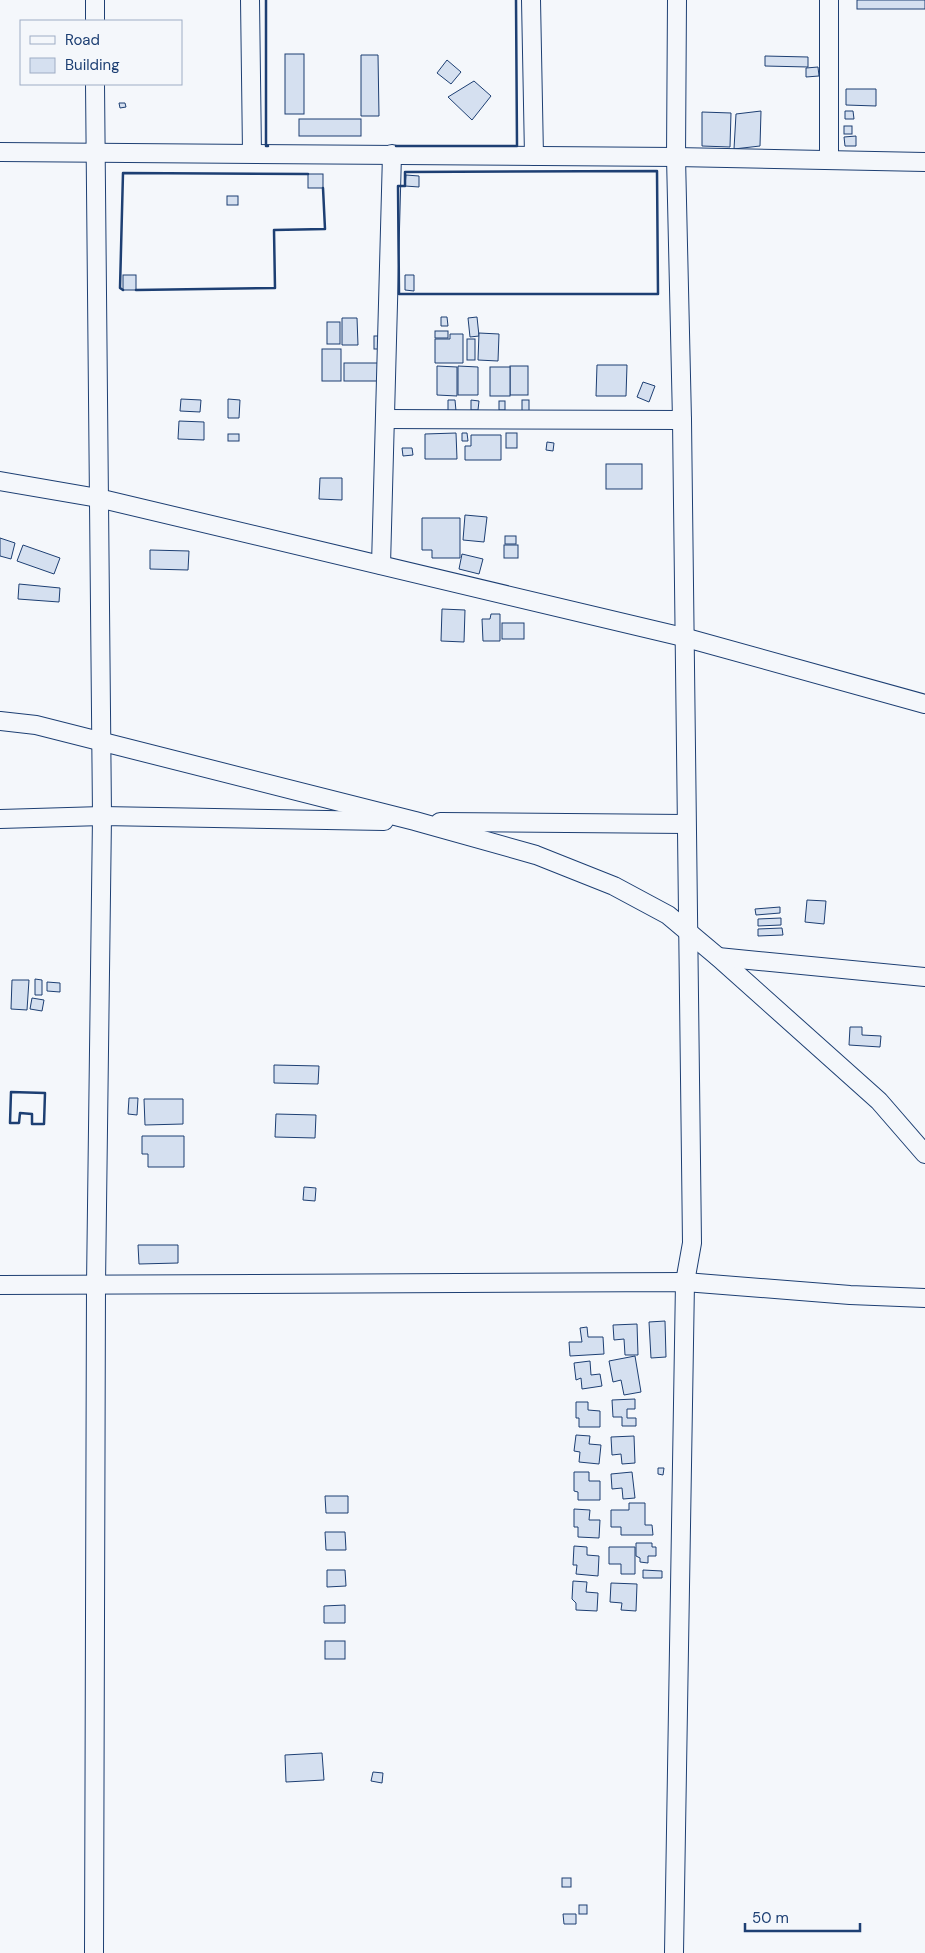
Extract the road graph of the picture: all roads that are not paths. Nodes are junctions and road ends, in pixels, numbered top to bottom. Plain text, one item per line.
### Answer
1 (95, 0) edge
2 (250, 0) edge
3 (532, 0) edge
4 (677, 0) edge
5 (829, 0) edge
6 (95, 20) edge
7 (94, 85) edge
8 (0, 152) edge
9 (94, 152) junction
10 (252, 153) junction
11 (392, 154) junction
12 (534, 156) junction
13 (676, 157) junction
14 (829, 160) junction
15 (925, 162) edge
16 (385, 419) junction
17 (682, 420) junction
18 (0, 481) edge
19 (98, 498) junction
20 (381, 565) junction
21 (683, 636) junction
22 (925, 704) edge
23 (0, 721) edge
24 (101, 743) junction
25 (102, 816) junction
26 (0, 819) edge
27 (415, 822) junction
28 (686, 824) junction
29 (688, 931) junction
30 (718, 958) junction
31 (925, 977) edge
32 (925, 1154) edge
33 (685, 1282) junction
34 (0, 1285) edge
35 (96, 1285) junction
36 (925, 1298) edge
37 (94, 1953) edge
38 (674, 1953) edge

1 - 6 street
2 - 10 street
3 - 12 street
4 - 13 street
5 - 14 street
7 - 9 street
8 - 9 street
9 - 10 street
9 - 19 street
10 - 11 street
11 - 12 street
11 - 16 street
12 - 13 street
13 - 14 street
13 - 17 street
14 - 15 street
16 - 17 street
16 - 20 street
17 - 21 street
18 - 19 street
19 - 20 street
19 - 24 street
20 - 21 street
21 - 22 street
21 - 28 street
23 - 24 street
24 - 25 street
24 - 27 street
25 - 26 street
25 - 27 street
25 - 35 street
27 - 28 street
27 - 29 street
28 - 29 street
29 - 30 street
29 - 33 street
30 - 31 street
30 - 32 street
33 - 35 street
33 - 36 street
33 - 38 street
34 - 35 street
35 - 37 street

